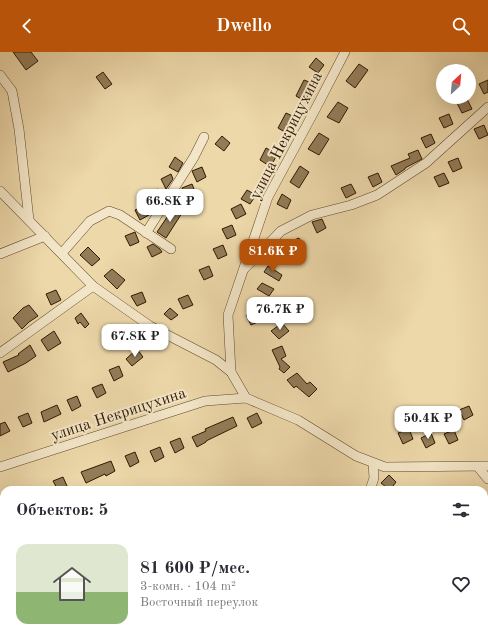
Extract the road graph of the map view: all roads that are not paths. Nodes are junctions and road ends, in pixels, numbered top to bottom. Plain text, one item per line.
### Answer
1 (344, 52) edge
2 (0, 75) edge
3 (488, 106) edge
4 (204, 137) dead end
5 (0, 191) edge
6 (29, 220) junction
7 (146, 233) junction
8 (45, 236) junction
9 (172, 249) dead end
10 (62, 253) junction
11 (0, 254) edge
12 (243, 270) junction
13 (93, 286) junction
14 (0, 353) edge
15 (231, 372) junction
16 (246, 398) junction
17 (373, 463) junction
18 (488, 466) edge
19 (0, 467) edge
20 (478, 467) junction
21 (488, 479) edge
22 (371, 486) edge

1 - 12 street, улица Некрицухина
2 - 6 street
3 - 12 street
4 - 7 street
5 - 6 street
6 - 8 street
7 - 9 street
7 - 10 street
8 - 10 street
8 - 11 street
10 - 13 street
12 - 15 street, улица Некрицухина
13 - 14 street
13 - 15 street
15 - 16 street
16 - 17 street
16 - 19 street, улица Некрицухина
17 - 20 street
17 - 22 street
18 - 20 street
20 - 21 street

